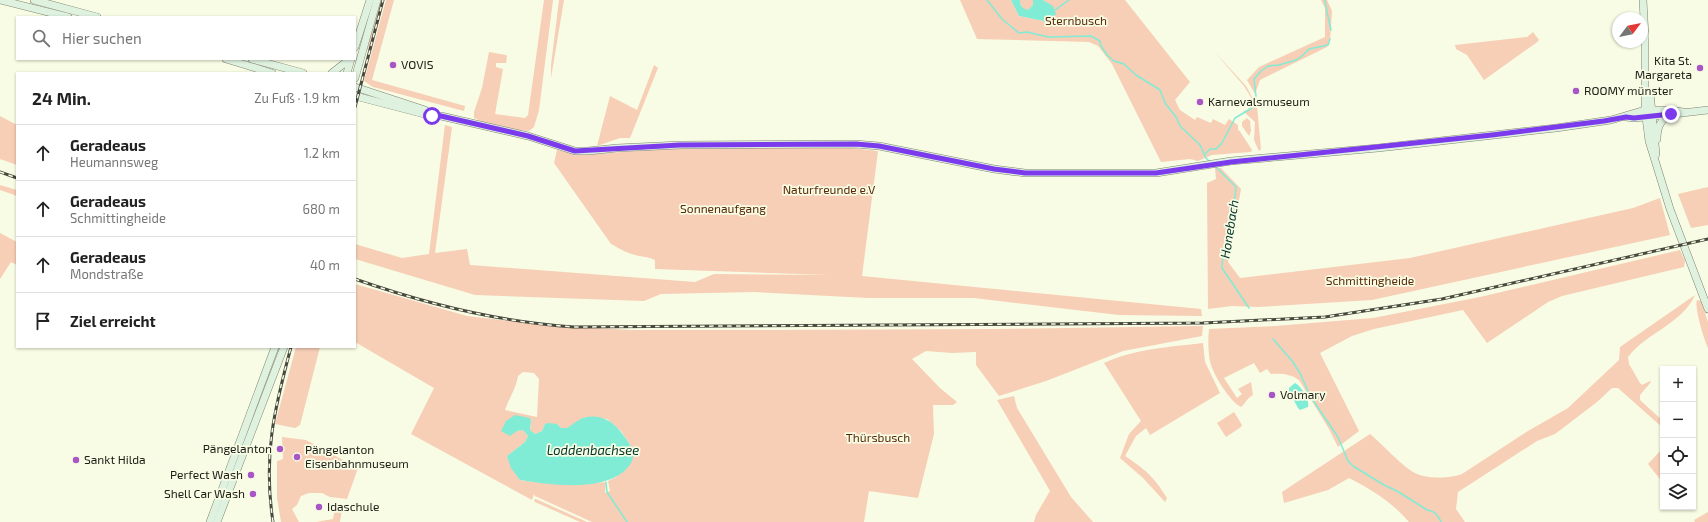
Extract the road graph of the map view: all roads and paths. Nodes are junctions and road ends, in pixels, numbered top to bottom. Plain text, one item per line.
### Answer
1 (0, 0) edge
2 (34, 0) edge
3 (370, 0) edge
4 (377, 0) edge
5 (1643, 0) edge
6 (64, 16) edge
7 (93, 16) edge
8 (356, 44) edge
9 (229, 60) edge
10 (256, 60) edge
11 (350, 60) edge
12 (351, 60) edge
13 (269, 72) edge
14 (299, 72) edge
15 (333, 72) edge
16 (347, 72) edge
17 (356, 74) edge
18 (356, 87) edge
19 (356, 96) edge
20 (1708, 110) edge
21 (1683, 112) junction
22 (1648, 113) junction
23 (1671, 114) junction
24 (441, 116) junction
25 (1656, 149) junction
26 (1657, 168) junction
27 (1708, 309) edge
28 (275, 348) edge
29 (284, 348) edge
30 (210, 522) edge
31 (217, 522) edge

1 - 6 street
2 - 7 street
3 - 8 street
4 - 17 street
5 - 22 street
9 - 13 street
10 - 14 street
11 - 15 street
12 - 16 street
18 - 24 street
19 - 24 street
20 - 21 street
21 - 22 street
21 - 23 street
22 - 23 street
22 - 24 street
22 - 25 street
22 - 26 street
23 - 25 street
25 - 26 street
26 - 27 street
28 - 30 street
29 - 31 street

